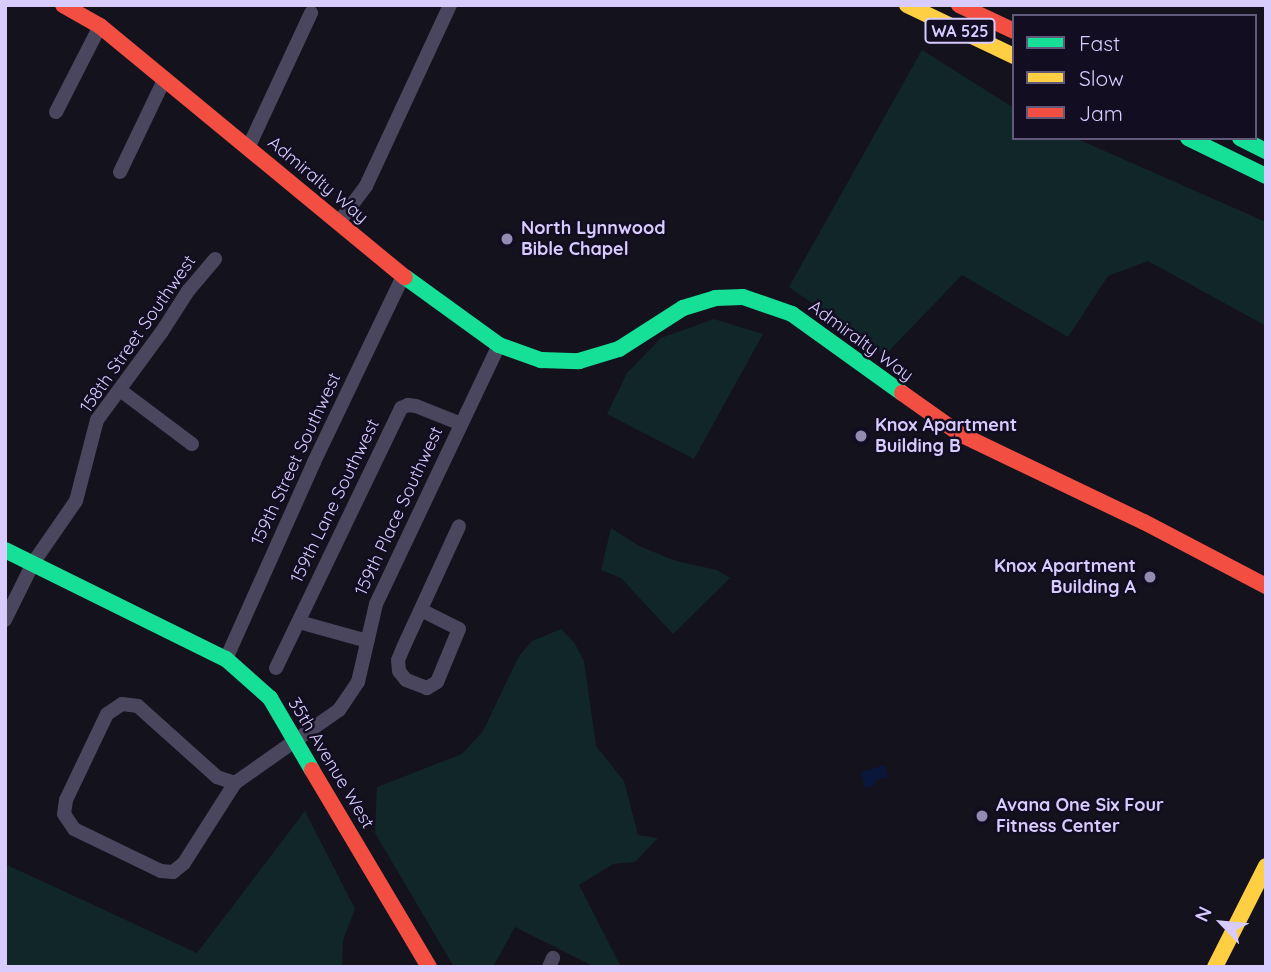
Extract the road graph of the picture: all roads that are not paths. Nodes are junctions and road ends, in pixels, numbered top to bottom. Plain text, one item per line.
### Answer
1 (63, 5) edge
2 (450, 5) edge
3 (907, 5) edge
4 (959, 5) edge
5 (312, 13) dead end
6 (100, 26) junction
7 (1012, 30) edge
8 (1012, 55) edge
9 (165, 78) junction
10 (56, 112) dead end
11 (1192, 140) edge
12 (1244, 140) edge
13 (249, 146) junction
14 (1266, 151) edge
15 (120, 172) dead end
16 (1266, 176) edge
17 (339, 222) junction
18 (215, 259) dead end
19 (403, 276) junction
20 (499, 345) junction
21 (120, 390) junction
22 (461, 424) junction
23 (192, 444) dead end
24 (459, 526) dead end
25 (5, 550) edge
26 (33, 562) junction
27 (1266, 586) edge
28 (421, 610) junction
29 (5, 621) edge
30 (299, 622) junction
31 (367, 641) junction
32 (226, 659) junction
33 (276, 668) dead end
34 (295, 738) junction
35 (235, 783) junction
36 (1266, 866) edge
37 (429, 967) edge
38 (1215, 967) edge

1 - 6 main road, Admiralty Way
2 - 17 street
3 - 8 main road, WA 525
4 - 7 main road, WA 525
5 - 13 street
6 - 9 main road, Admiralty Way
6 - 10 street
9 - 13 main road, Admiralty Way
9 - 15 street
11 - 16 main road
12 - 14 main road
13 - 17 main road, Admiralty Way
17 - 19 main road, Admiralty Way
18 - 21 street, 158th Street Southwest
19 - 20 main road, Admiralty Way
19 - 32 street, 159th Street Southwest
20 - 22 street, 159th Place Southwest
20 - 27 main road, Admiralty Way
21 - 23 street
21 - 26 street, 158th Street Southwest
22 - 30 street, 159th Lane Southwest
22 - 31 street, 159th Place Southwest
24 - 28 street
25 - 26 main road, 35th Avenue West
26 - 29 street, 158th Street Southwest
26 - 32 main road, 35th Avenue West
28 - 28 street
30 - 31 street
30 - 33 street, 159th Lane Southwest
31 - 34 street, 159th Place Southwest
32 - 34 main road, 35th Avenue West
34 - 35 street, 159th Place Southwest
34 - 37 main road, 35th Avenue West
35 - 35 street, 159th Place Southwest
36 - 38 main road

